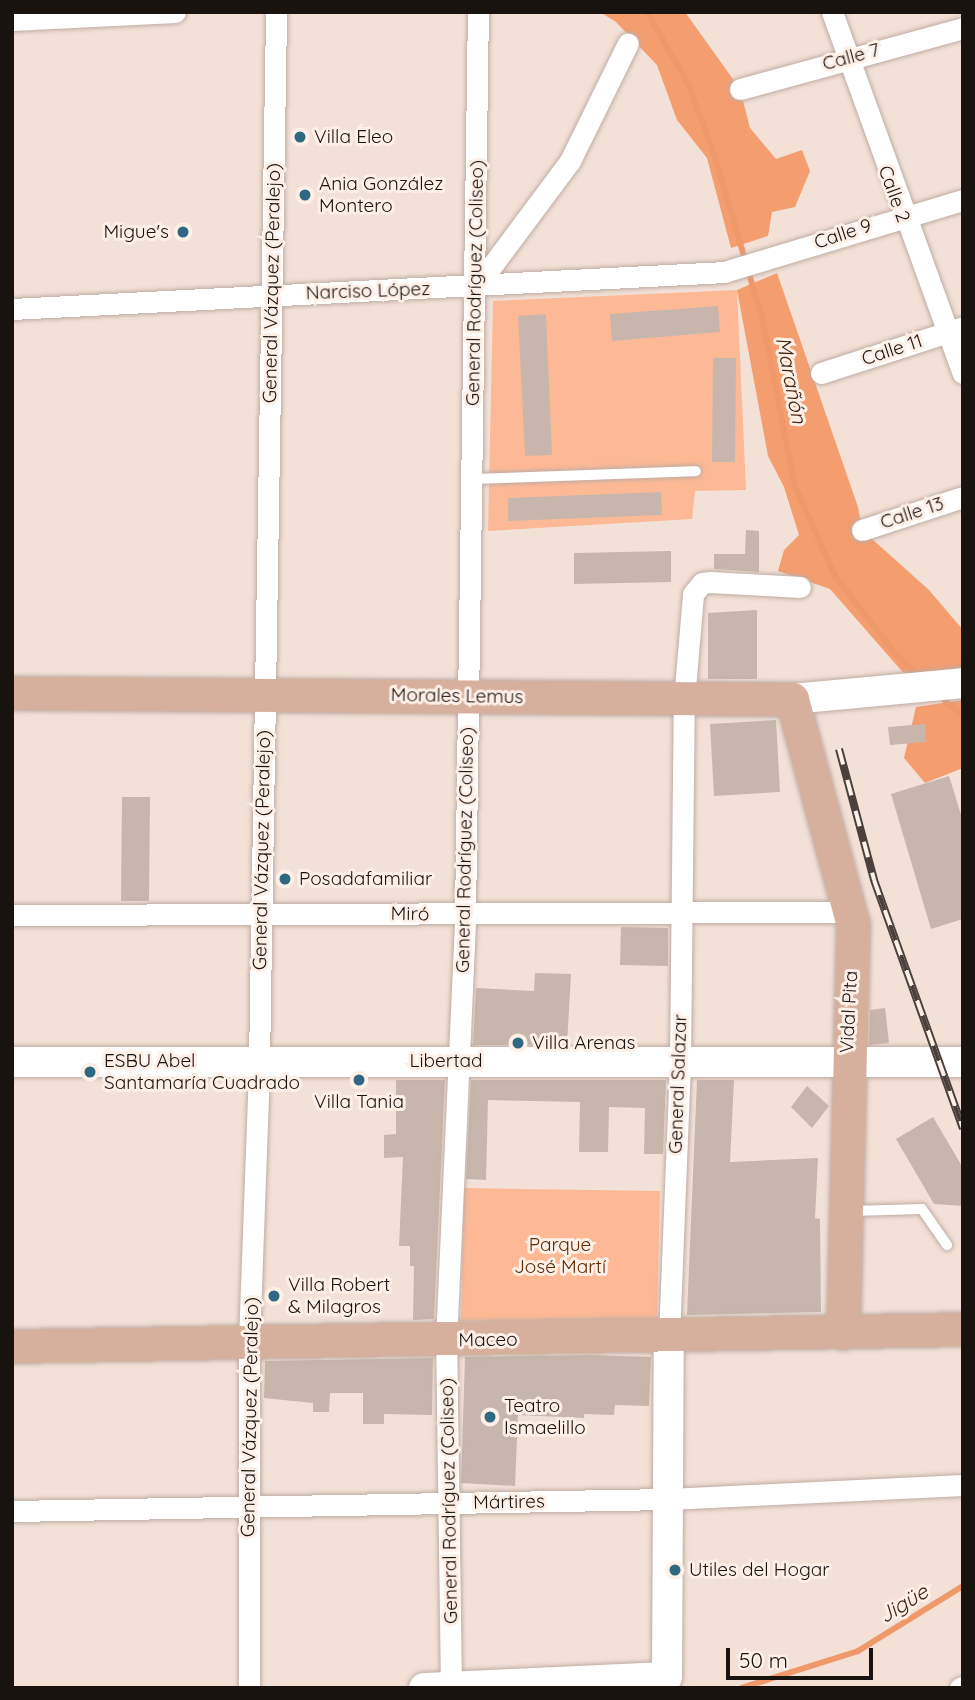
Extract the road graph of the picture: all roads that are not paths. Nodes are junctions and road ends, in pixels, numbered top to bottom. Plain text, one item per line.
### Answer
1 (175, 12) edge
2 (276, 12) edge
3 (478, 12) edge
4 (832, 12) edge
5 (12, 20) edge
6 (963, 27) edge
7 (628, 43) dead end
8 (846, 58) junction
9 (740, 89) dead end
10 (963, 200) edge
11 (902, 216) junction
12 (724, 272) joint
13 (476, 287) junction
14 (271, 295) junction
15 (12, 309) edge
16 (955, 329) edge
17 (821, 373) dead end
18 (963, 373) edge
19 (696, 471) dead end
20 (472, 479) junction
21 (963, 497) edge
22 (862, 530) dead end
23 (800, 587) dead end
24 (963, 683) edge
25 (265, 691) junction
26 (12, 693) edge
27 (468, 697) junction
28 (792, 699) junction
29 (684, 700) junction
30 (261, 912) junction
31 (850, 912) junction
32 (681, 914) junction
33 (12, 915) edge
34 (465, 915) junction
35 (460, 1060) junction
36 (12, 1062) edge
37 (963, 1062) edge
38 (259, 1063) junction
39 (680, 1063) junction
40 (847, 1063) junction
41 (844, 1211) junction
42 (947, 1245) dead end
43 (963, 1329) edge
44 (842, 1333) junction
45 (669, 1337) junction
46 (446, 1341) junction
47 (249, 1342) junction
48 (12, 1346) edge
49 (963, 1485) edge
50 (668, 1499) junction
51 (449, 1503) junction
52 (248, 1507) junction
53 (12, 1511) edge
54 (667, 1683) edge
55 (442, 1687) edge
56 (248, 1688) edge

1 - 5 street
2 - 14 street, General Vázquez (Peralejo)
3 - 13 street, General Rodríguez (Coliseo)
4 - 8 street, Calle 2
6 - 8 street, Calle 7
7 - 13 street
8 - 9 street, Calle 7
8 - 11 street, Calle 2
10 - 11 street, Calle 9
11 - 12 street, Calle 9
11 - 16 street, Calle 2
12 - 13 street, Narciso López
13 - 14 street, Narciso López
13 - 20 street, General Rodríguez (Coliseo)
14 - 15 street, Narciso López
14 - 25 street, General Vázquez (Peralejo)
16 - 17 street, Calle 11
16 - 18 street, Calle 2
19 - 20 lane
20 - 27 street, General Rodríguez (Coliseo)
21 - 22 street, Calle 13
23 - 29 street, General Salazar
24 - 28 street, Morales Lemus
25 - 26 main road, Morales Lemus
25 - 27 main road, Morales Lemus
25 - 30 street, General Vázquez (Peralejo)
27 - 29 main road, Morales Lemus
27 - 34 street, General Rodríguez (Coliseo)
28 - 29 main road, Morales Lemus
28 - 31 main road, Vidal Pita
29 - 32 street, General Salazar
30 - 33 street, Miró
30 - 34 street, Miró
30 - 38 street, General Vázquez (Peralejo)
31 - 32 street, Miró
31 - 40 main road, Vidal Pita
32 - 34 street, Miró
32 - 39 street, General Salazar
34 - 35 street, General Rodríguez (Coliseo)
35 - 38 street, Libertad
35 - 39 street, Libertad
35 - 46 street, General Rodríguez (Coliseo)
36 - 38 street, Libertad
37 - 40 street, Libertad
38 - 47 street, General Vázquez (Peralejo)
39 - 40 street, Libertad
39 - 45 street, General Salazar
40 - 41 main road, Vidal Pita
41 - 42 lane
41 - 44 main road, Vidal Pita
43 - 44 main road, Maceo
44 - 45 main road, Maceo
45 - 46 main road, Maceo
45 - 50 street, General Salazar
46 - 47 main road, Maceo
46 - 51 street, General Rodríguez (Coliseo)
47 - 48 main road, Maceo
47 - 52 street, General Vázquez (Peralejo)
49 - 50 street, Mártires
50 - 51 street, Mártires
50 - 54 street, General Salazar
51 - 52 street, Mártires
51 - 55 street, General Rodríguez (Coliseo)
52 - 53 street, Mártires
52 - 56 street, General Vázquez (Peralejo)
54 - 55 street

